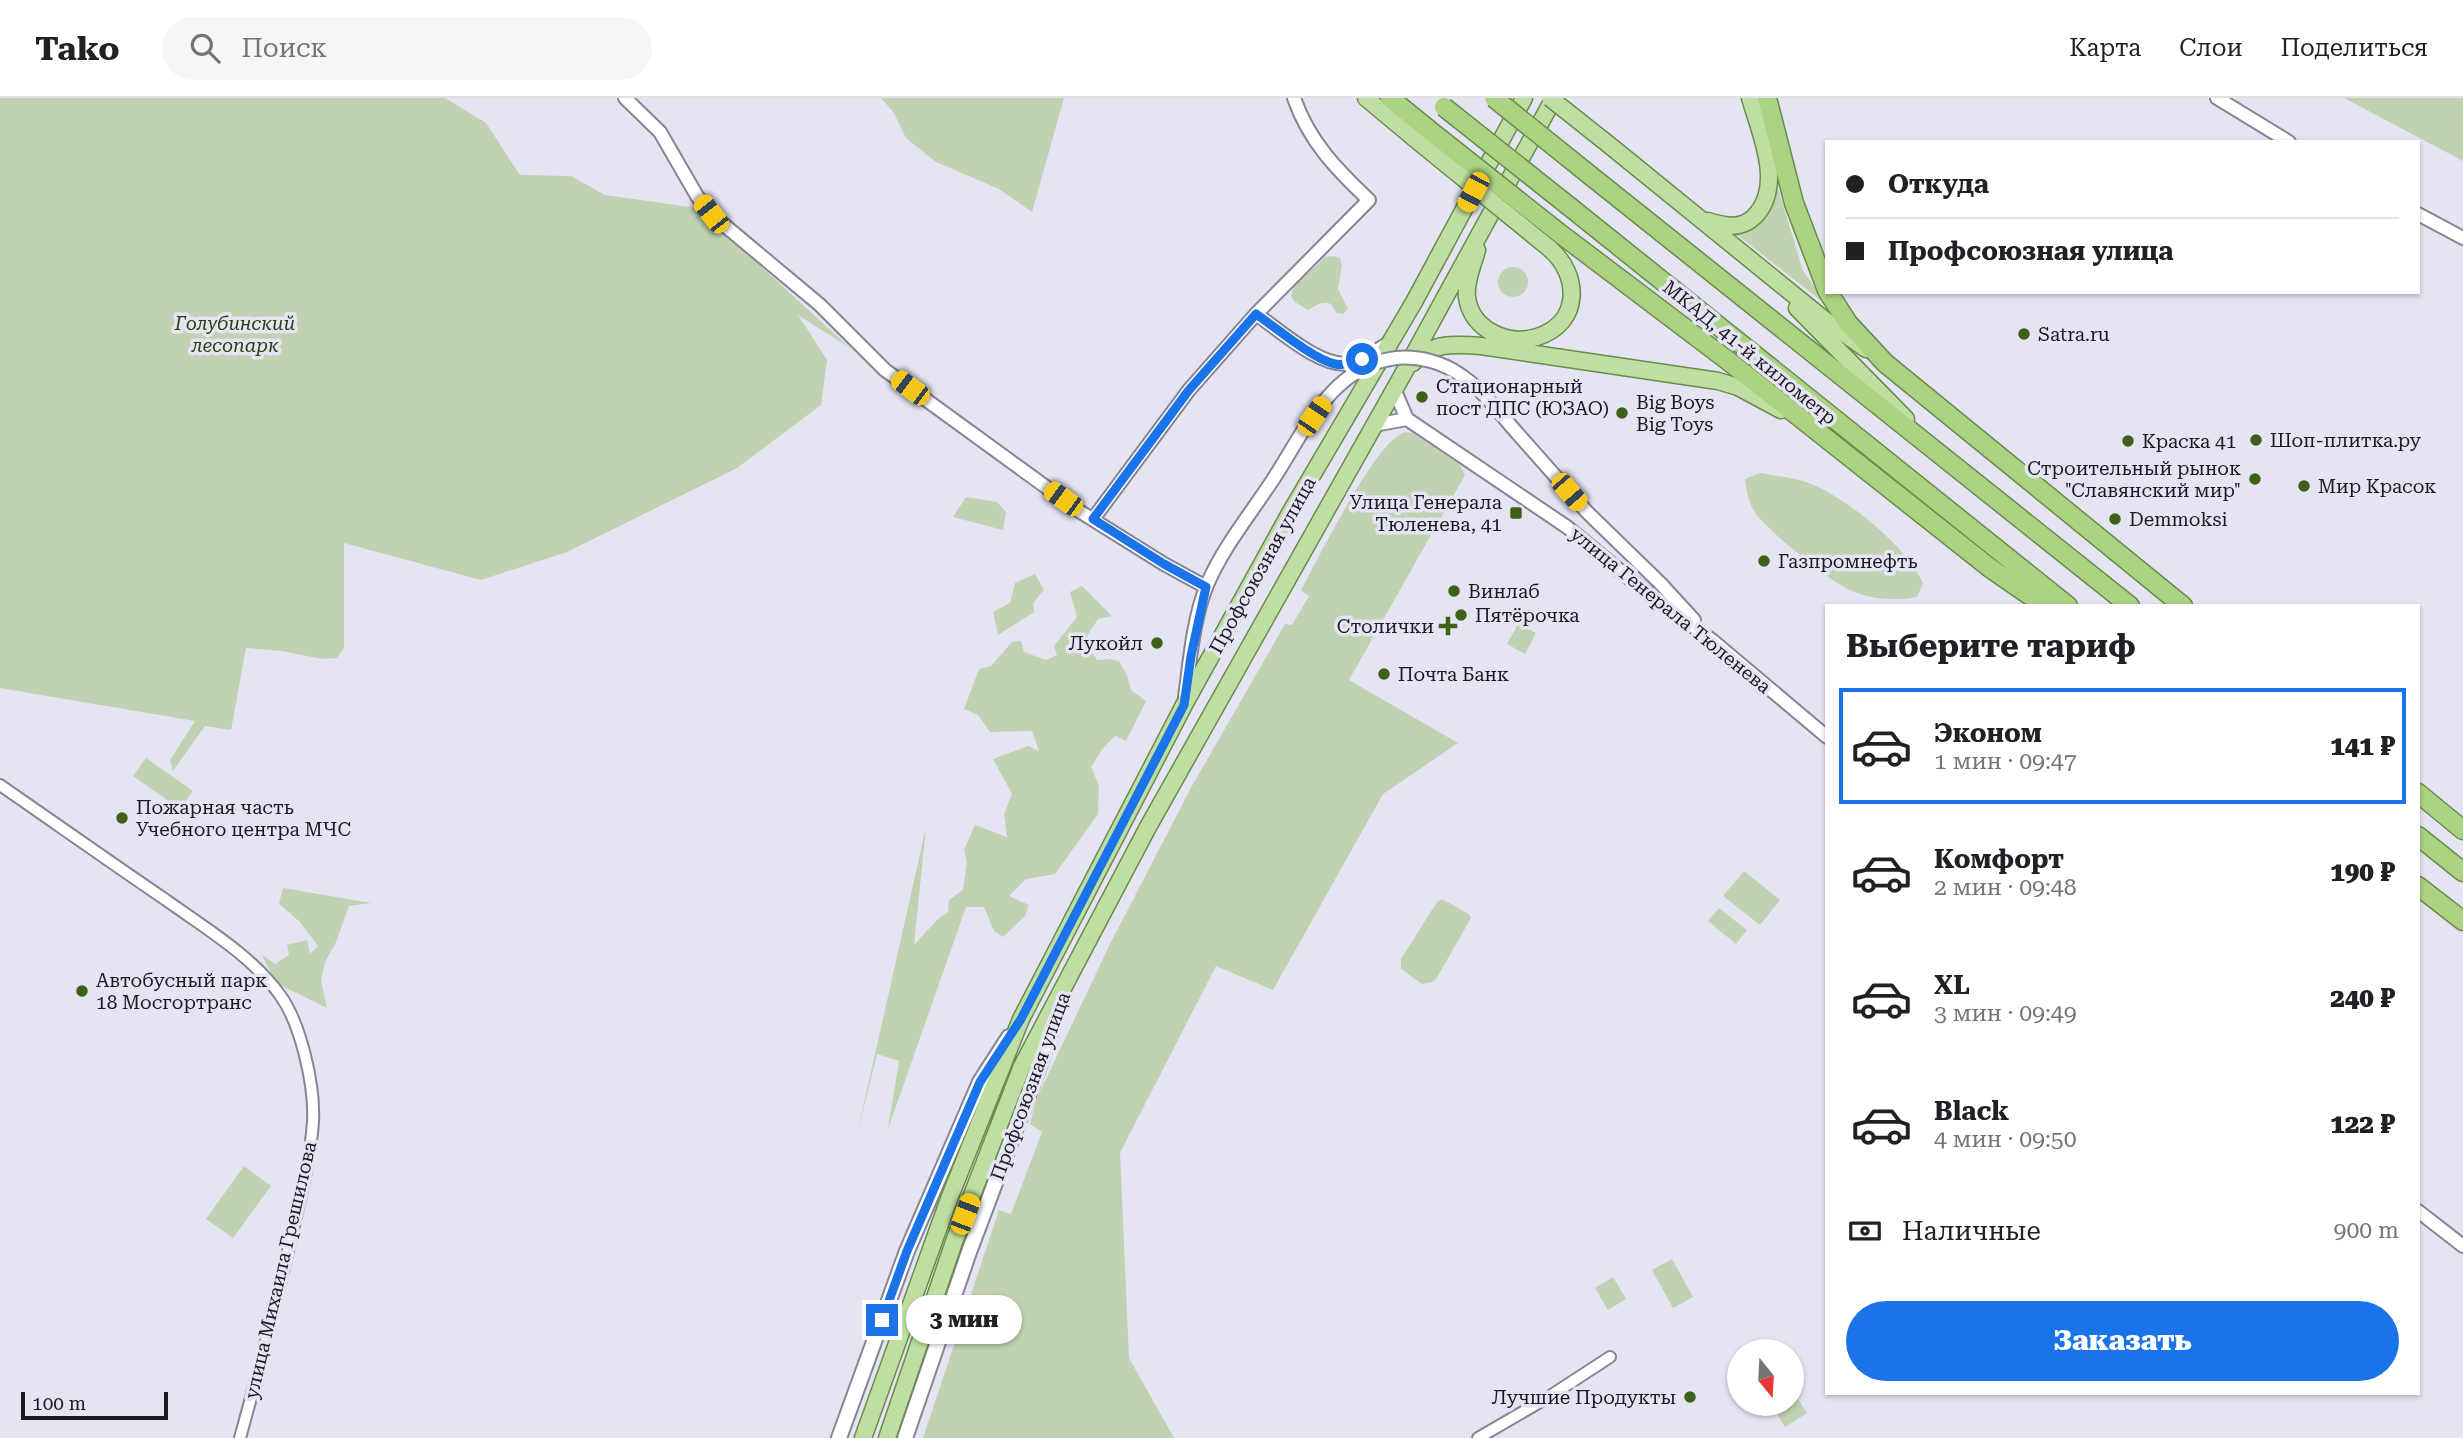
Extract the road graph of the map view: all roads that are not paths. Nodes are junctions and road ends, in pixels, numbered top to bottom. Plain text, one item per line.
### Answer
1 (625, 98) edge
2 (1294, 98) edge
3 (1366, 98) edge
4 (1390, 98) edge
5 (1494, 98) edge
6 (1524, 98) edge
7 (1552, 98) edge
8 (1751, 98) edge
9 (1767, 98) edge
10 (2217, 98) edge
11 (1438, 103) edge
12 (1424, 136) junction
13 (2286, 140) edge
14 (2420, 215) edge
15 (1699, 218) junction
16 (1483, 228) junction
17 (2463, 238) edge
18 (1553, 240) junction
19 (1748, 258) junction
20 (1825, 283) edge
21 (1830, 294) edge
22 (1256, 314) junction
23 (1389, 342) junction
24 (1885, 363) junction
25 (1398, 382) junction
26 (1407, 419) junction
27 (1374, 425) junction
28 (1809, 425) junction
29 (1940, 454) junction
30 (1093, 519) junction
31 (1206, 587) junction
32 (2042, 604) edge
33 (2065, 604) edge
34 (2128, 604) edge
35 (2181, 604) edge
36 (1713, 641) junction
37 (1184, 705) junction
38 (1825, 735) edge
39 (0, 785) edge
40 (2420, 795) edge
41 (2463, 830) edge
42 (2420, 838) edge
43 (2463, 872) edge
44 (2420, 888) edge
45 (2463, 921) edge
46 (1071, 971) junction
47 (1021, 1019) junction
48 (2420, 1213) edge
49 (2463, 1246) edge
50 (1610, 1357) dead end
51 (240, 1438) edge
52 (839, 1438) edge
53 (863, 1438) edge
54 (887, 1438) edge
55 (905, 1438) edge
56 (1478, 1438) edge

1 - 30 street
2 - 22 street
3 - 12 main road
4 - 12 highway
5 - 29 highway, МКАД, 41-й километр, bridge
6 - 23 main road, Профсоюзная улица
7 - 15 main road, bridge
7 - 16 main road
8 - 15 main road
9 - 20 highway
10 - 13 street
11 - 33 highway, МКАД, 41-й километр, bridge
12 - 18 highway, bridge
12 - 18 main road, bridge
14 - 17 street
15 - 19 main road
16 - 18 main road
16 - 25 main road
18 - 28 highway
19 - 24 main road
19 - 29 main road
21 - 24 highway
22 - 23 street
22 - 30 street
23 - 37 main road, Профсоюзная улица
24 - 35 highway
25 - 26 street
25 - 27 main road, Профсоюзная улица
25 - 28 main road
26 - 27 street
26 - 36 street, улица Генерала Тюленева
27 - 46 main road, Профсоюзная улица
28 - 32 highway
29 - 34 highway, МКАД, 41-й километр
30 - 31 street
31 - 36 street, bridge
31 - 37 street
36 - 38 street, улица Генерала Тюленева
37 - 47 main road, Профсоюзная улица
39 - 51 street, улица Михаила Грешилова
40 - 41 highway
42 - 43 highway
44 - 45 highway
46 - 54 main road, Профсоюзная улица
46 - 55 main road, Профсоюзная улица
47 - 52 main road, Профсоюзная улица
47 - 53 main road, Профсоюзная улица
48 - 49 street
50 - 56 street

